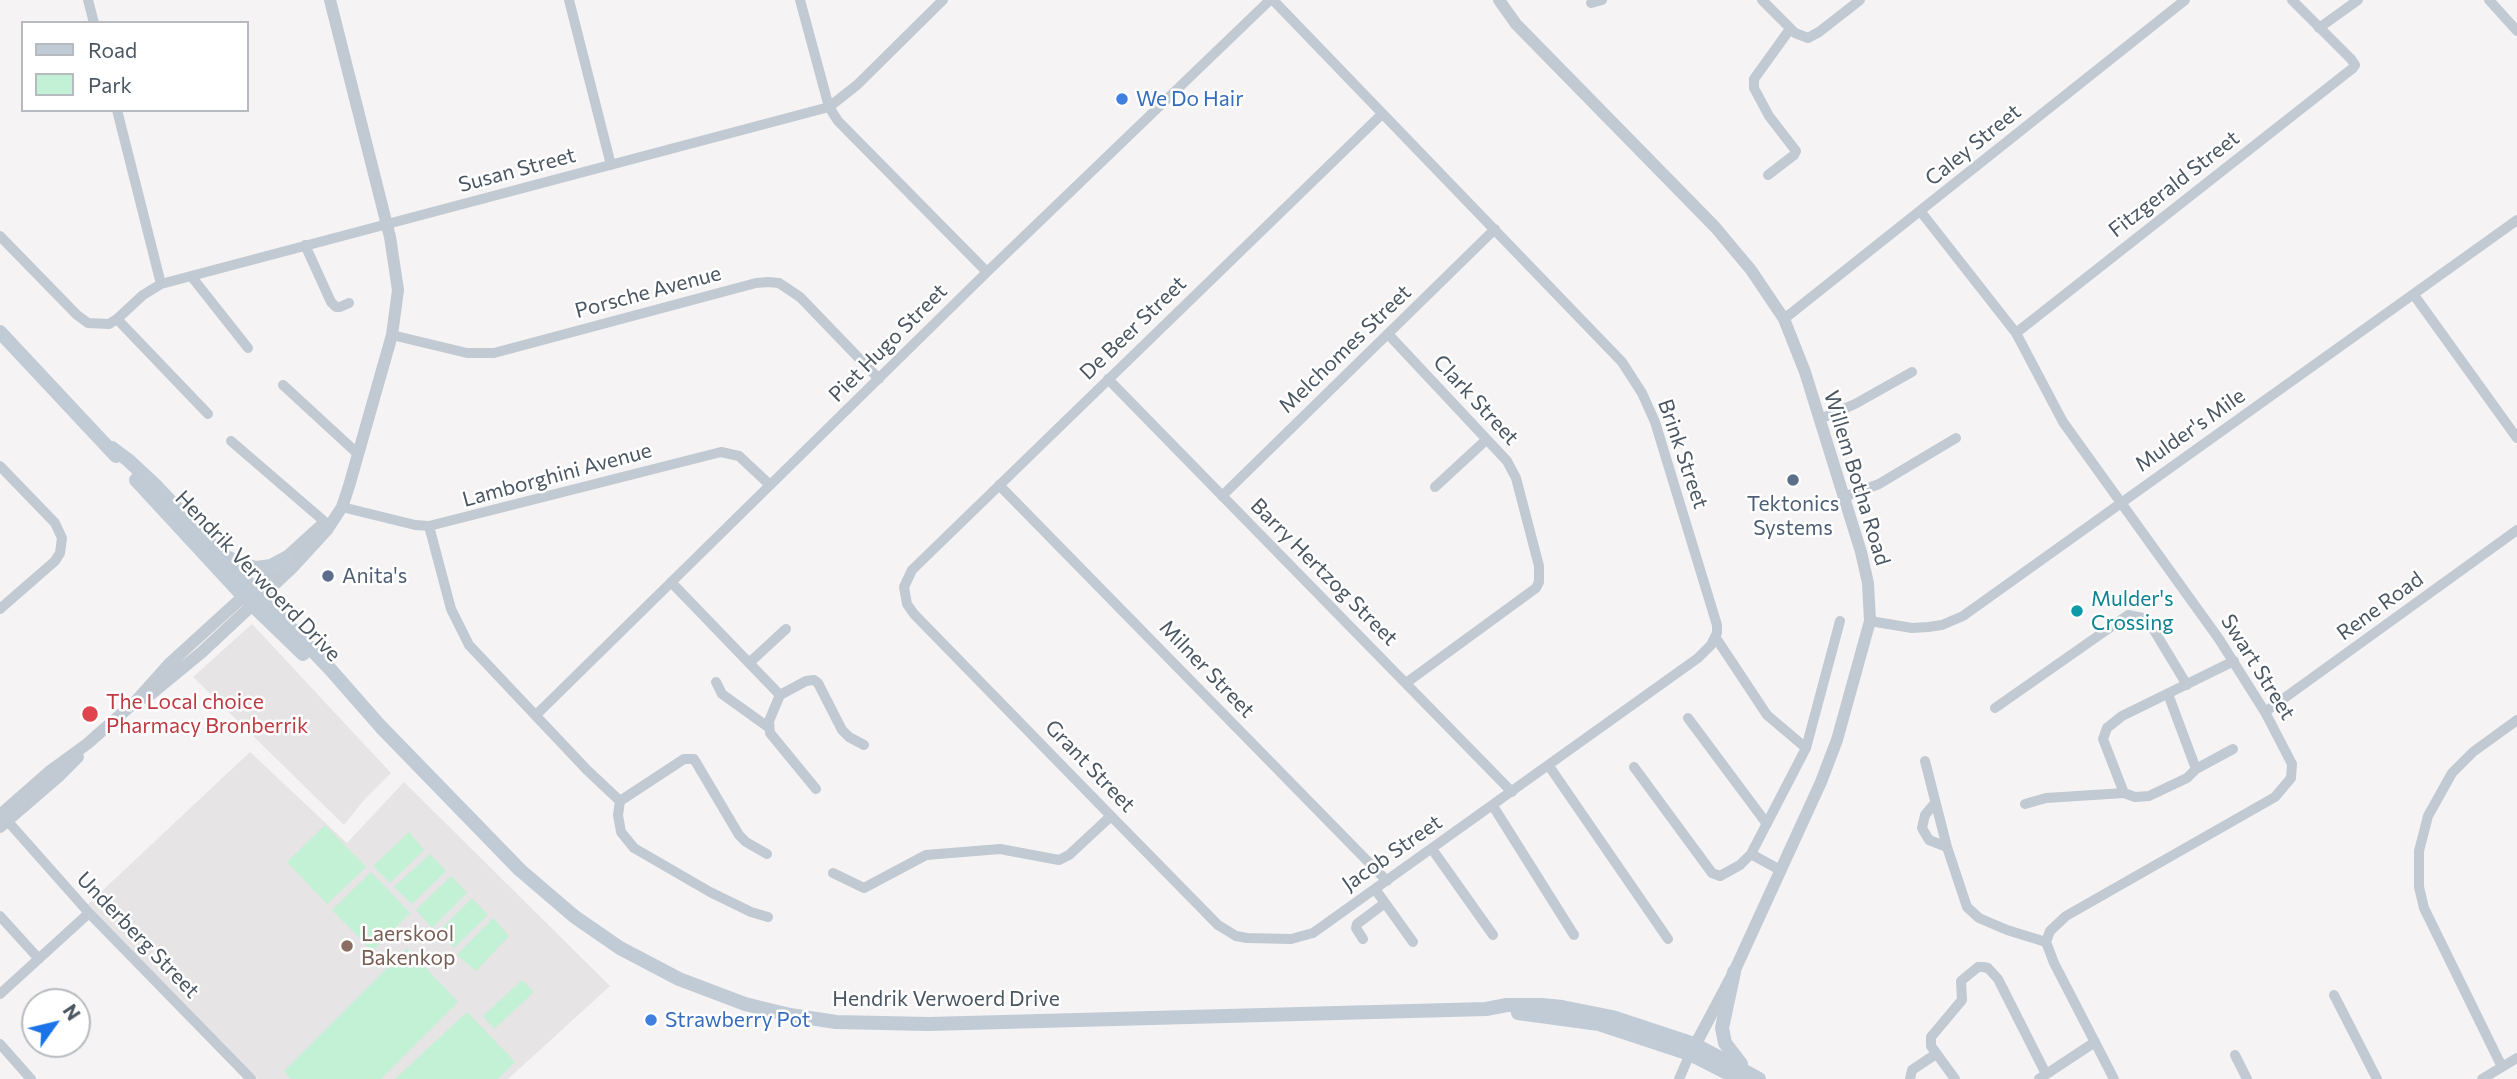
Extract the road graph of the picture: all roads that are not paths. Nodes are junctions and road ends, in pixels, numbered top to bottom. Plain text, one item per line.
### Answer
1 (88, 0) edge
2 (330, 0) edge
3 (569, 0) edge
4 (800, 0) edge
5 (943, 0) edge
6 (1272, 0) edge
7 (1499, 0) edge
8 (1602, 0) edge
9 (1762, 0) edge
10 (1860, 0) edge
11 (2185, 0) edge
12 (2292, 0) edge
13 (2358, 0) edge
14 (2489, 0) edge
15 (1591, 3) dead end
16 (93, 21) edge
17 (2319, 28) junction
18 (1790, 29) junction
19 (2517, 31) edge
20 (829, 107) junction
21 (118, 112) edge
22 (1381, 115) junction
23 (611, 165) junction
24 (1768, 175) dead end
25 (1921, 212) junction
26 (2517, 220) edge
27 (387, 222) junction
28 (1495, 229) junction
29 (0, 236) edge
30 (305, 245) junction
31 (987, 272) junction
32 (191, 276) junction
33 (161, 284) junction
34 (2414, 295) junction
35 (349, 303) dead end
36 (117, 319) junction
37 (1784, 319) junction
38 (0, 332) edge
39 (2016, 333) junction
40 (1388, 334) junction
41 (393, 335) junction
42 (248, 348) dead end
43 (1912, 372) dead end
44 (879, 379) junction
45 (1108, 379) junction
46 (283, 385) dead end
47 (208, 414) dead end
48 (1819, 419) junction
49 (2517, 437) edge
50 (1956, 438) dead end
51 (1486, 440) junction
52 (231, 441) dead end
53 (112, 449) junction
54 (358, 454) junction
55 (0, 466) edge
56 (770, 485) junction
57 (999, 485) junction
58 (1435, 487) dead end
59 (1222, 496) junction
60 (1844, 497) junction
61 (2121, 502) junction
62 (334, 515) junction
63 (429, 526) junction
64 (2517, 530) edge
65 (213, 547) junction
66 (286, 558) junction
67 (912, 570) joint
68 (671, 582) junction
69 (253, 597) junction
70 (0, 609) edge
71 (1840, 621) dead end
72 (1870, 621) junction
73 (786, 629) dead end
74 (1716, 638) junction
75 (2234, 661) junction
76 (749, 663) junction
77 (716, 682) dead end
78 (1406, 683) junction
79 (2187, 685) junction
80 (2168, 694) junction
81 (780, 695) junction
82 (1995, 708) dead end
83 (2265, 712) junction
84 (536, 715) junction
85 (1688, 718) dead end
86 (2517, 720) edge
87 (768, 727) junction
88 (864, 745) dead end
89 (1806, 748) junction
90 (2233, 748) dead end
91 (1925, 761) dead end
92 (1549, 766) junction
93 (1634, 767) dead end
94 (2196, 769) junction
95 (816, 789) dead end
96 (1512, 792) junction
97 (2124, 793) junction
98 (620, 801) junction
99 (1935, 803) junction
100 (2025, 804) dead end
101 (1493, 806) junction
102 (1111, 816) junction
103 (2, 819) edge
104 (1768, 824) junction
105 (1947, 847) junction
106 (1432, 849) junction
107 (767, 854) dead end
108 (1751, 854) junction
109 (1780, 870) junction
110 (834, 873) dead end
111 (1387, 881) junction
112 (1375, 889) junction
113 (1385, 903) junction
114 (89, 913) junction
115 (0, 916) edge
116 (768, 917) dead end
117 (1493, 935) dead end
118 (1574, 935) dead end
119 (1291, 939) joint
120 (1363, 939) dead end
121 (1668, 939) dead end
122 (1413, 942) dead end
123 (2046, 942) junction
124 (39, 959) junction
125 (1734, 972) junction
126 (0, 994) edge
127 (2334, 995) dead end
128 (2095, 1042) junction
129 (0, 1044) edge
130 (1692, 1049) junction
131 (1936, 1054) junction
132 (2235, 1055) dead end
133 (2517, 1058) edge
134 (2502, 1067) junction
135 (2043, 1076) edge
136 (1749, 1077) edge
137 (31, 1079) edge
138 (251, 1079) edge
139 (1679, 1079) edge
140 (1909, 1079) edge
141 (1955, 1079) edge
142 (2114, 1079) edge
143 (2247, 1079) edge
144 (2377, 1079) edge
145 (2482, 1079) edge

1 - 16 street
2 - 27 street
3 - 23 street
4 - 20 street
5 - 20 street, Susan Street
6 - 22 street, Brink Street
6 - 31 street, Piet Hugo Street
7 - 37 street, Willem Botha Road
8 - 15 street
9 - 18 street
10 - 18 street
11 - 25 street, Caley Street
12 - 17 street
13 - 17 street
14 - 19 street
17 - 39 street, Fitzgerald Street
18 - 24 street
20 - 23 street, Susan Street
20 - 31 street
21 - 33 street
22 - 28 street, Brink Street
22 - 45 street, De Beer Street
23 - 27 street, Susan Street
25 - 37 street, Caley Street
25 - 39 street, Swart Street
26 - 34 street, Mulder's Mile
27 - 30 street, Susan Street
27 - 41 street
28 - 40 street, Melchomes Street
28 - 74 street, Brink Street
29 - 36 street
30 - 32 street, Susan Street
30 - 35 street
31 - 44 street, Piet Hugo Street
32 - 33 street, Susan Street
32 - 42 street
33 - 36 street, Susan Street
34 - 49 street
34 - 61 street, Mulder's Mile
36 - 47 street
37 - 48 street, Willem Botha Road
38 - 53 main road, Hendrik Verwoerd Drive
39 - 61 street, Swart Street
40 - 51 street, Clark Street
40 - 59 street, Melchomes Street
41 - 44 street, Porsche Avenue
41 - 54 street
43 - 48 street
44 - 56 street, Piet Hugo Street
45 - 57 street, De Beer Street
45 - 59 street, Barry Hertzog Street
46 - 54 street
48 - 60 street, Willem Botha Road
50 - 60 street
51 - 58 street
51 - 78 street, Clark Street
52 - 62 street
53 - 65 main road, Hendrik Verwoerd Drive
53 - 69 main road, Hendrik Verwoerd Drive
54 - 62 street
55 - 70 street
56 - 63 street, Lamborghini Avenue
56 - 68 street, Piet Hugo Street
57 - 67 street, De Beer Street
57 - 111 street, Milner Street
59 - 78 street, Barry Hertzog Street
60 - 72 street, Willem Botha Road
61 - 72 street, Mulder's Mile
61 - 75 street, Swart Street
62 - 63 street, Lamborghini Avenue
62 - 66 street
62 - 69 street
63 - 84 street
64 - 83 street, Rene Road
65 - 66 main road
65 - 69 main road, Hendrik Verwoerd Drive
66 - 69 street
67 - 102 street, Grant Street
68 - 76 street
68 - 84 street, Piet Hugo Street
69 - 103 street
69 - 130 main road, Hendrik Verwoerd Drive
71 - 89 street
72 - 109 street, Willem Botha Road
73 - 76 street
74 - 89 street
74 - 92 street
75 - 79 street
75 - 83 street, Swart Street
76 - 81 street
77 - 87 street
78 - 96 street, Barry Hertzog Street
79 - 80 street
79 - 82 street
80 - 94 street
80 - 97 street
81 - 87 street
81 - 88 street
83 - 123 street, Swart Street
84 - 98 street
85 - 104 street
86 - 134 street
87 - 95 street
89 - 104 street
90 - 94 street
91 - 99 street
92 - 96 street
92 - 121 street
93 - 108 street
94 - 97 street
96 - 101 street, Jacob Street
97 - 100 street
98 - 107 street
98 - 116 street
99 - 105 street
99 - 105 street
101 - 106 street, Jacob Street
101 - 118 street
102 - 110 street
102 - 119 street, Grant Street
103 - 114 street, Underberg Street
104 - 108 street
105 - 123 street
106 - 111 street, Jacob Street
106 - 117 street
108 - 109 street
109 - 125 street, Willem Botha Road
111 - 112 street, Jacob Street
112 - 113 street
112 - 119 street, Jacob Street
113 - 120 street
113 - 122 street
114 - 124 street
114 - 138 street, Underberg Street
115 - 124 street
123 - 128 street
124 - 126 street
125 - 130 street, Willem Botha Road
125 - 136 main road
127 - 144 street
128 - 135 street
128 - 142 street
129 - 137 street
130 - 136 main road, Hendrik Verwoerd Drive
130 - 139 street
131 - 135 street
131 - 140 street
131 - 141 street
132 - 143 street
133 - 134 street
134 - 145 street

